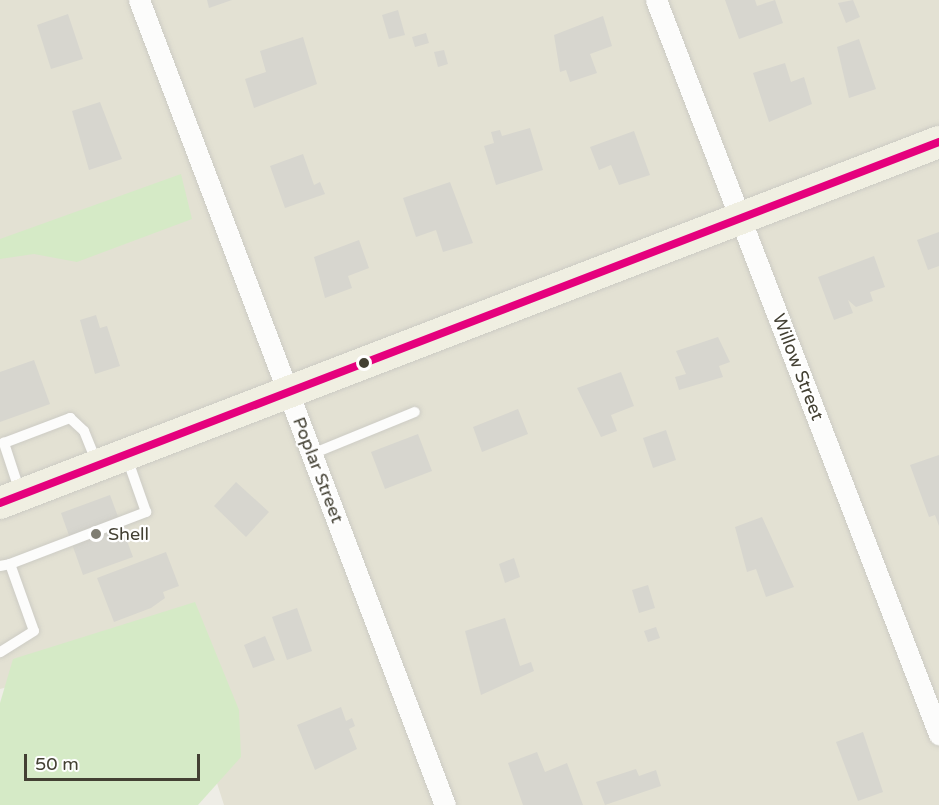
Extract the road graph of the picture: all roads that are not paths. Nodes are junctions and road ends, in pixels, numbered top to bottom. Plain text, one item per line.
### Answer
1 (139, 0) edge
2 (656, 0) edge
3 (939, 142) edge
4 (740, 219) junction
5 (290, 396) junction
6 (415, 412) dead end
7 (2, 444) edge
8 (312, 454) junction
9 (112, 461) junction
10 (10, 499) edge
11 (5, 565) edge
12 (0, 652) edge
13 (939, 734) edge
14 (445, 805) edge

1 - 5 street, Poplar Street
2 - 4 street, Willow Street
3 - 4 main road
4 - 5 main road
4 - 13 street, Willow Street
5 - 8 street, Poplar Street
5 - 9 main road
6 - 8 lane
7 - 9 lane
7 - 10 lane
8 - 14 street, Poplar Street
9 - 10 main road
9 - 11 lane
11 - 12 lane

